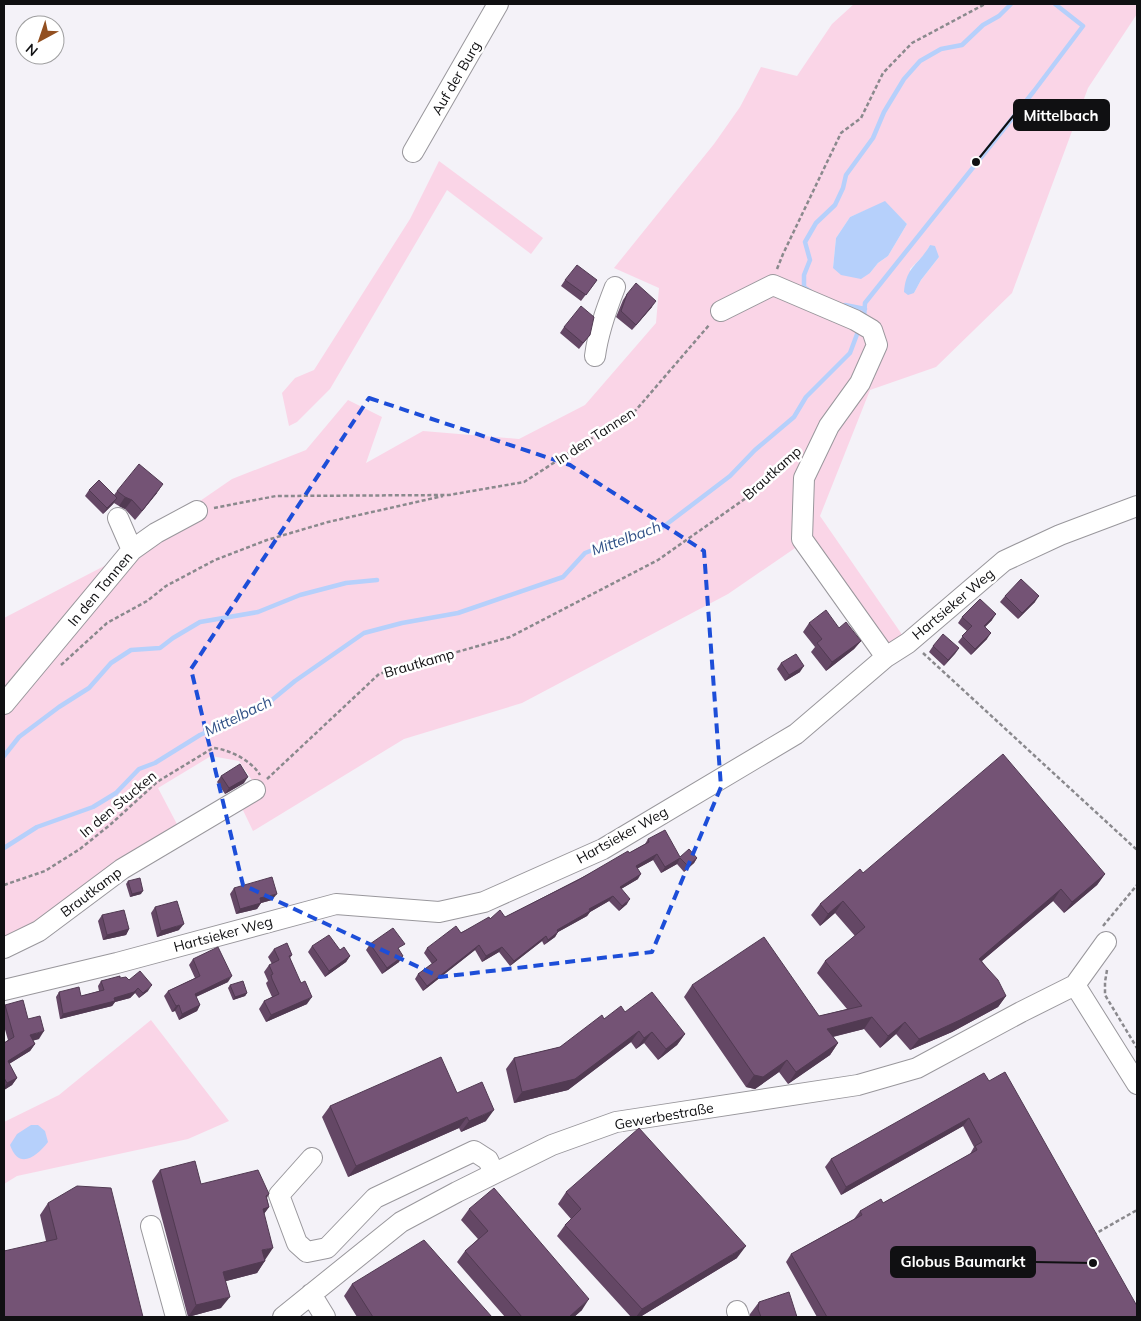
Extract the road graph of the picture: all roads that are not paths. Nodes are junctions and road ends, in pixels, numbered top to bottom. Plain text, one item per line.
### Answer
1 (498, 4) edge
2 (414, 152) dead end
3 (615, 288) dead end
4 (721, 311) road end
5 (595, 356) dead end
6 (1137, 506) edge
7 (197, 511) road end
8 (118, 518) dead end
9 (132, 550) junction
10 (886, 657) junction
11 (4, 704) edge
12 (260, 786) road end
13 (1106, 942) road end
14 (4, 948) edge
15 (1075, 985) junction
16 (4, 990) edge
17 (1137, 1084) edge
18 (312, 1158) dead end
19 (494, 1173) junction
20 (151, 1226) dead end
21 (311, 1294) junction
22 (176, 1317) edge
23 (283, 1317) edge
24 (325, 1317) edge

1 - 2 street, Auf der Burg
3 - 5 street
4 - 10 street
6 - 10 street, Hartsieker Weg
7 - 9 street, In den Tannen
8 - 9 street
9 - 11 street, In den Tannen
10 - 16 street, Hartsieker Weg
12 - 14 street, Brautkamp
13 - 15 street, Gewerbestraße
15 - 17 street
15 - 19 street, Gewerbestraße
18 - 19 street
19 - 21 street, Gewerbestraße
20 - 22 street
21 - 23 street, Gewerbestraße
21 - 24 street

